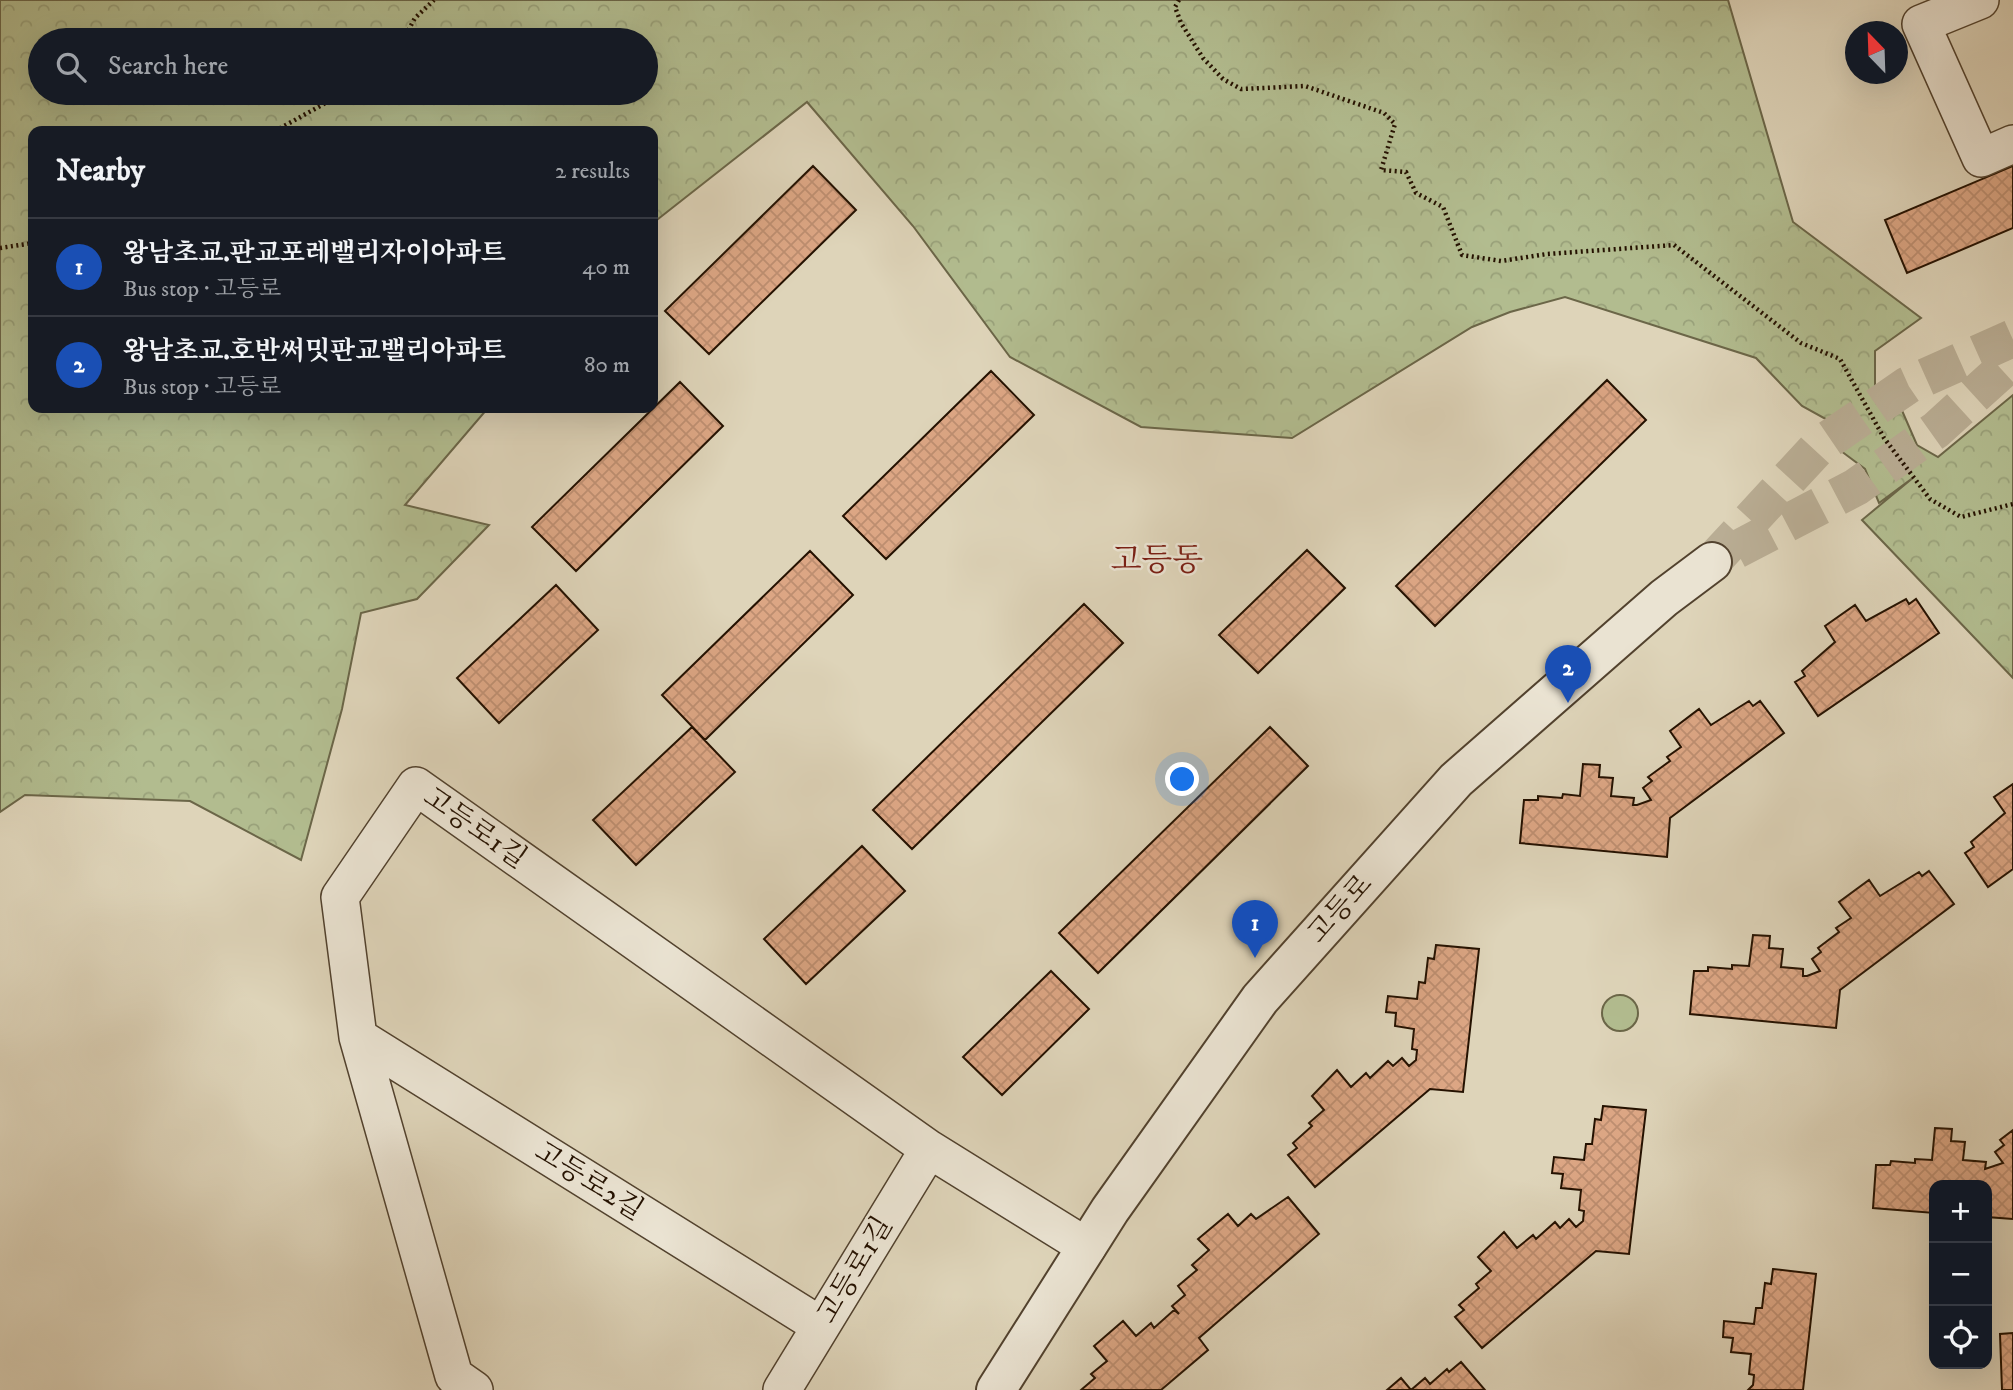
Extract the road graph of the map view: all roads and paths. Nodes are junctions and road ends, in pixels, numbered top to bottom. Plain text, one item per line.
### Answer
1 (434, 0) edge
2 (1179, 0) edge
3 (1980, 0) edge
4 (1914, 12) edge
5 (410, 28) edge
6 (322, 105) edge
7 (284, 126) edge
8 (2013, 144) edge
9 (28, 244) edge
10 (0, 248) edge
11 (2013, 504) edge
12 (1712, 562) tunnel mouth
13 (358, 1037) junction
14 (929, 1149) junction
15 (1087, 1247) junction
16 (821, 1326) junction
17 (474, 1390) edge
18 (782, 1390) edge
19 (996, 1390) edge

1 - 5 path
2 - 11 path
3 - 4 street
4 - 8 street
6 - 7 path
9 - 10 path
12 - 15 street, 고등로
13 - 14 street, 고등로1길
13 - 16 street, 고등로2길
13 - 17 street, 고등로1길
14 - 15 street, 고등로1길
14 - 16 street, 고등로1길
15 - 19 street, 고등로
16 - 18 street, 고등로1길

